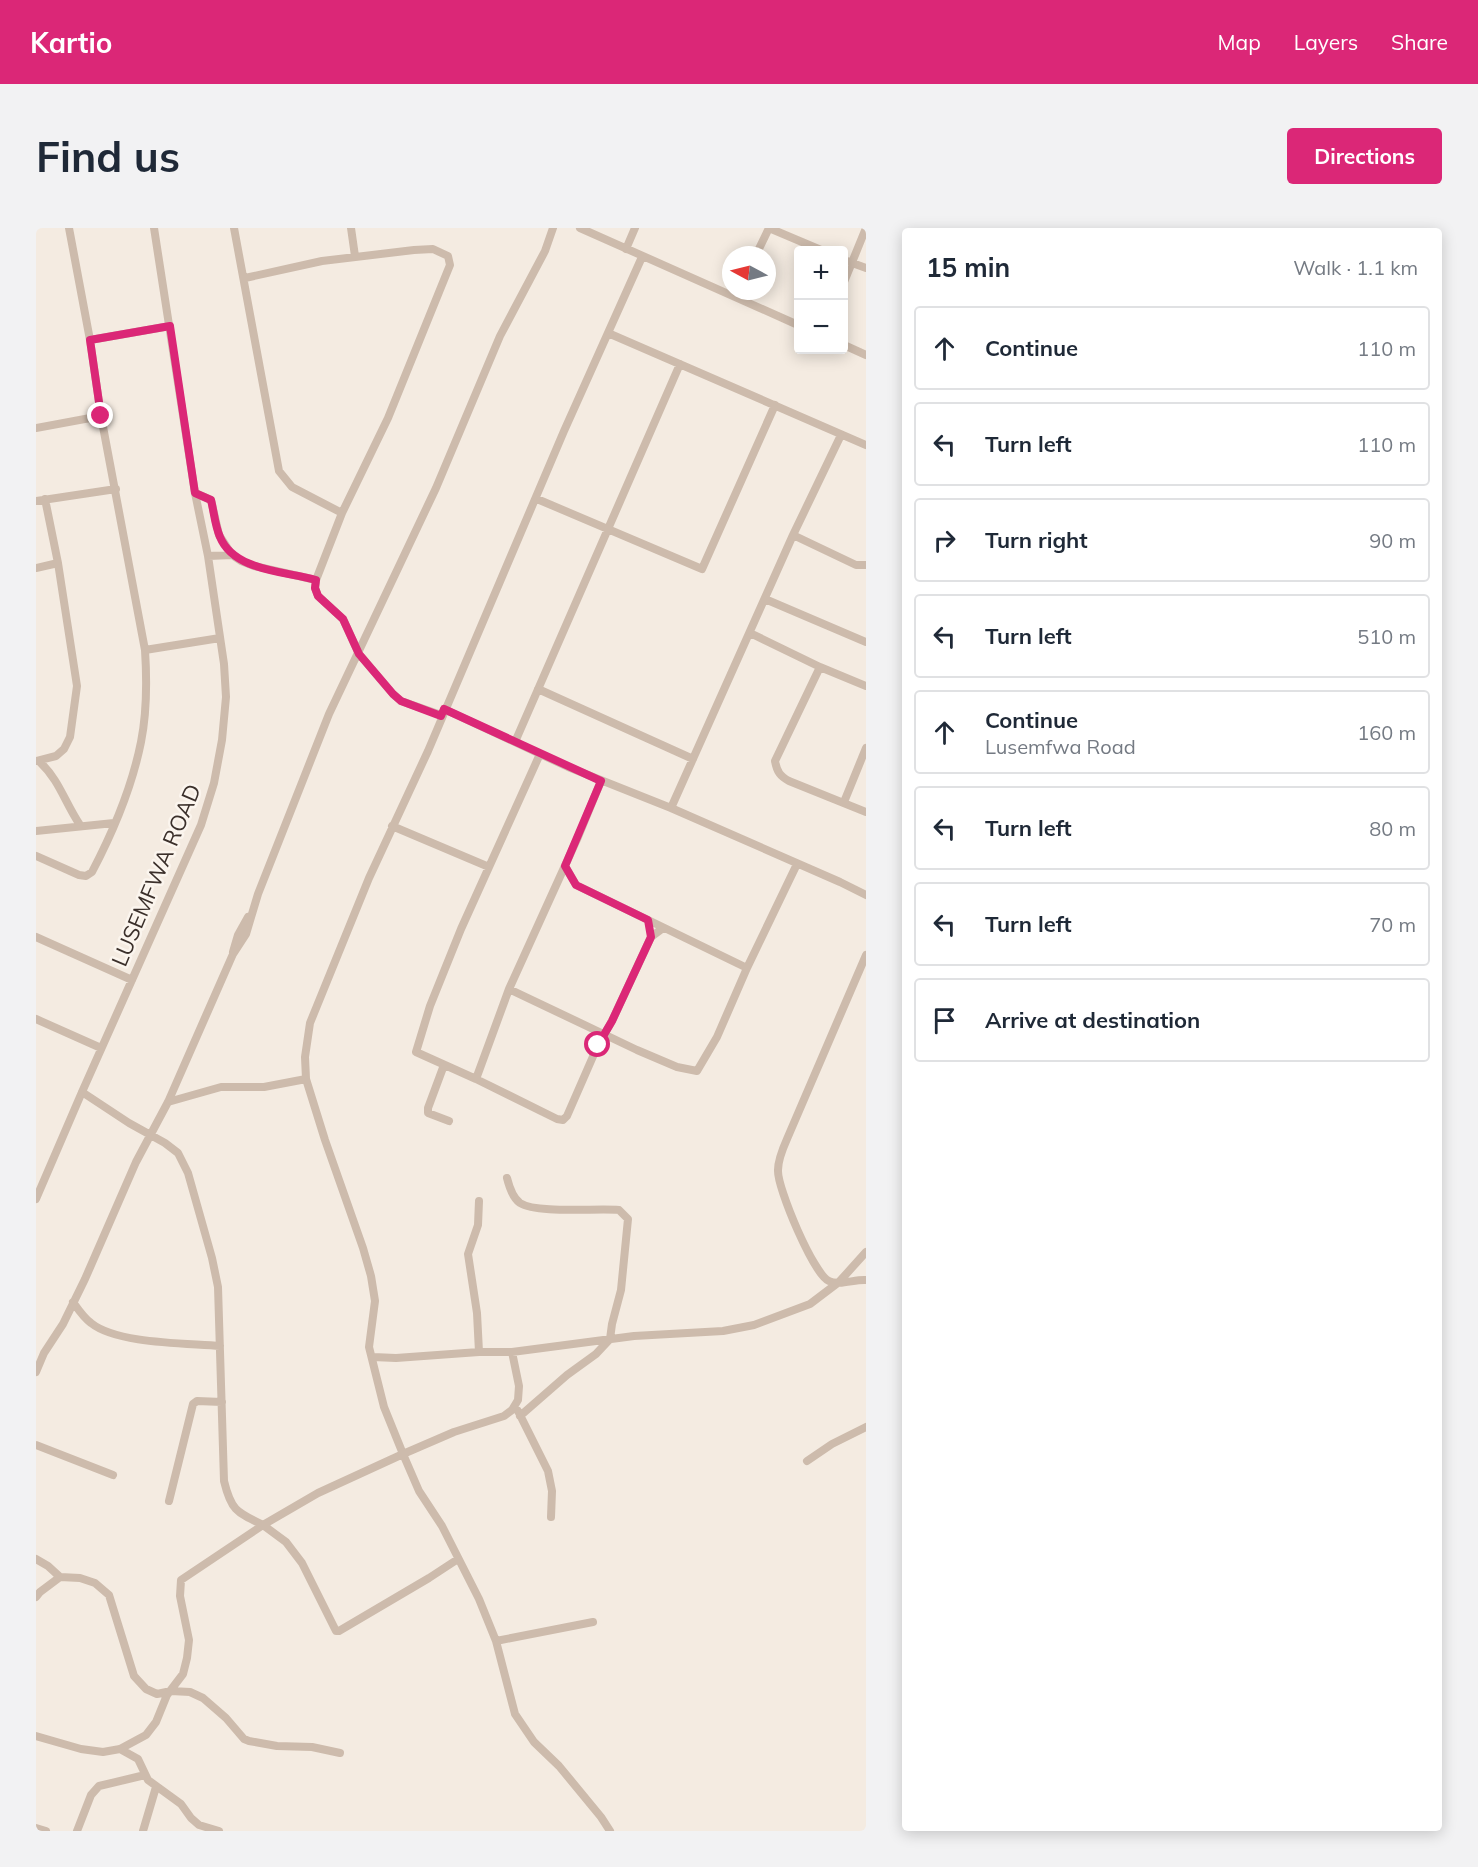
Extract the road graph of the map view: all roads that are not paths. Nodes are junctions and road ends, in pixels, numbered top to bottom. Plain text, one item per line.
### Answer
1 (69, 228) edge
2 (154, 228) edge
3 (234, 228) edge
4 (351, 228) edge
5 (553, 228) edge
6 (580, 228) edge
7 (635, 228) edge
8 (769, 228) edge
9 (866, 228) edge
10 (760, 246) edge
11 (812, 246) edge
12 (626, 249) junction
13 (355, 256) junction
14 (642, 257) junction
15 (848, 261) edge
16 (866, 268) edge
17 (245, 278) junction
18 (722, 289) edge
19 (748, 300) edge
20 (794, 323) edge
21 (170, 326) junction
22 (609, 333) junction
23 (90, 340) junction
24 (848, 347) edge
25 (866, 355) edge
26 (680, 364) junction
27 (775, 405) junction
28 (101, 416) junction
29 (36, 429) edge
30 (841, 435) junction
31 (866, 445) edge
32 (116, 489) junction
33 (195, 493) junction
34 (537, 499) junction
35 (41, 500) edge
36 (342, 513) junction
37 (608, 530) junction
38 (793, 535) junction
39 (232, 555) junction
40 (208, 556) junction
41 (58, 563) junction
42 (866, 565) edge
43 (36, 568) edge
44 (316, 580) junction
45 (765, 599) junction
46 (750, 633) junction
47 (220, 638) junction
48 (866, 642) edge
49 (145, 650) junction
50 (359, 654) junction
51 (820, 667) junction
52 (866, 686) edge
53 (538, 689) junction
54 (443, 712) junction
55 (515, 742) junction
56 (866, 748) edge
57 (540, 754) junction
58 (693, 759) junction
59 (37, 761) edge
60 (601, 781) junction
61 (844, 802) junction
62 (671, 808) junction
63 (866, 812) edge
64 (114, 823) junction
65 (80, 825) junction
66 (392, 826) junction
67 (36, 831) edge
68 (36, 856) edge
69 (797, 864) junction
70 (565, 866) junction
71 (489, 867) junction
72 (866, 895) edge
73 (648, 920) junction
74 (663, 928) junction
75 (36, 937) edge
76 (651, 937) junction
77 (866, 955) edge
78 (747, 968) junction
79 (132, 980) junction
80 (509, 989) junction
81 (36, 1019) edge
82 (604, 1034) junction
83 (101, 1047) junction
84 (444, 1065) junction
85 (306, 1079) junction
86 (476, 1079) junction
87 (82, 1092) junction
88 (168, 1102) junction
89 (449, 1121) dead end
90 (150, 1135) junction
91 (507, 1178) dead end
92 (36, 1199) edge
93 (479, 1201) dead end
94 (866, 1252) edge
95 (866, 1280) edge
96 (838, 1282) junction
97 (73, 1302) junction
98 (610, 1339) junction
99 (220, 1346) junction
100 (478, 1352) junction
101 (512, 1352) junction
102 (373, 1358) junction
103 (36, 1372) edge
104 (222, 1402) junction
105 (516, 1405) junction
106 (520, 1416) junction
107 (866, 1427) edge
108 (36, 1445) edge
109 (403, 1454) junction
110 (807, 1461) dead end
111 (112, 1475) dead end
112 (169, 1501) dead end
113 (552, 1517) dead end
114 (263, 1525) junction
115 (36, 1559) edge
116 (458, 1559) junction
117 (60, 1577) junction
118 (36, 1598) edge
119 (593, 1622) dead end
120 (496, 1641) junction
121 (171, 1691) junction
122 (36, 1736) edge
123 (120, 1749) junction
124 (340, 1753) dead end
125 (146, 1775) junction
126 (156, 1787) junction
127 (36, 1828) edge
128 (46, 1831) edge
129 (77, 1831) edge
130 (143, 1831) edge
131 (219, 1831) edge
132 (610, 1831) edge

1 - 23 street
2 - 21 street, LUSEMFWA ROAD
3 - 17 street
4 - 13 street
5 - 50 street
6 - 12 street
7 - 12 street
8 - 10 street
8 - 11 street
9 - 15 street
12 - 14 street
13 - 17 street
13 - 36 street
14 - 18 street
14 - 22 street
15 - 16 street
17 - 36 street
19 - 20 street
21 - 23 street
21 - 33 street, LUSEMFWA ROAD
22 - 26 street
22 - 34 street
23 - 28 street
24 - 25 street
26 - 27 street
26 - 37 street
27 - 30 street
27 - 37 street
28 - 29 street
28 - 32 street
30 - 31 street
30 - 38 street
32 - 35 street
32 - 49 street
33 - 39 street
33 - 40 street, LUSEMFWA ROAD
34 - 37 street
34 - 54 street
35 - 41 street
36 - 44 street
37 - 53 street
38 - 42 street
38 - 45 street
39 - 40 street
39 - 44 street
40 - 47 street, LUSEMFWA ROAD
41 - 43 street
41 - 59 street
44 - 50 street
45 - 46 street
45 - 48 street
46 - 51 street
46 - 58 street
47 - 49 street
47 - 79 street, LUSEMFWA ROAD
49 - 64 street
50 - 54 street
50 - 88 street
51 - 52 street
51 - 61 street
53 - 55 street
53 - 58 street
54 - 55 street
54 - 66 street
55 - 57 street
56 - 61 street
57 - 60 street
57 - 71 street
58 - 62 street
59 - 65 street
60 - 62 street
60 - 70 street
61 - 63 street
62 - 69 street
64 - 65 street
64 - 68 street
65 - 67 street
66 - 71 street
66 - 85 street
69 - 72 street
69 - 78 street
70 - 73 street
70 - 80 street
71 - 84 street
73 - 74 street
73 - 76 street
74 - 76 street
74 - 78 street
75 - 79 street
76 - 82 street
77 - 96 street
78 - 82 street
79 - 83 street, LUSEMFWA ROAD
80 - 82 street
80 - 86 street
81 - 83 street
82 - 86 street
83 - 87 street, LUSEMFWA ROAD
84 - 86 street
84 - 89 street
85 - 88 street
85 - 102 street
87 - 90 street
87 - 92 street, LUSEMFWA ROAD
88 - 90 street
90 - 97 street
90 - 99 street
91 - 98 street
93 - 100 street
94 - 96 street
95 - 96 street
96 - 98 street
97 - 99 street
97 - 103 street
98 - 101 street
98 - 106 street
99 - 104 street
100 - 101 street
100 - 102 street
101 - 105 street
102 - 109 street
104 - 112 street
104 - 114 street
105 - 106 street
105 - 109 street
106 - 113 street
107 - 110 street
108 - 111 street
109 - 114 street
109 - 116 street
114 - 116 street
114 - 121 street
115 - 117 street
116 - 120 street
117 - 118 street
117 - 121 street
119 - 120 street
120 - 132 street
121 - 123 street
121 - 124 street
122 - 123 street
123 - 125 street
125 - 126 street
125 - 129 street
126 - 130 street
126 - 131 street
127 - 128 street

